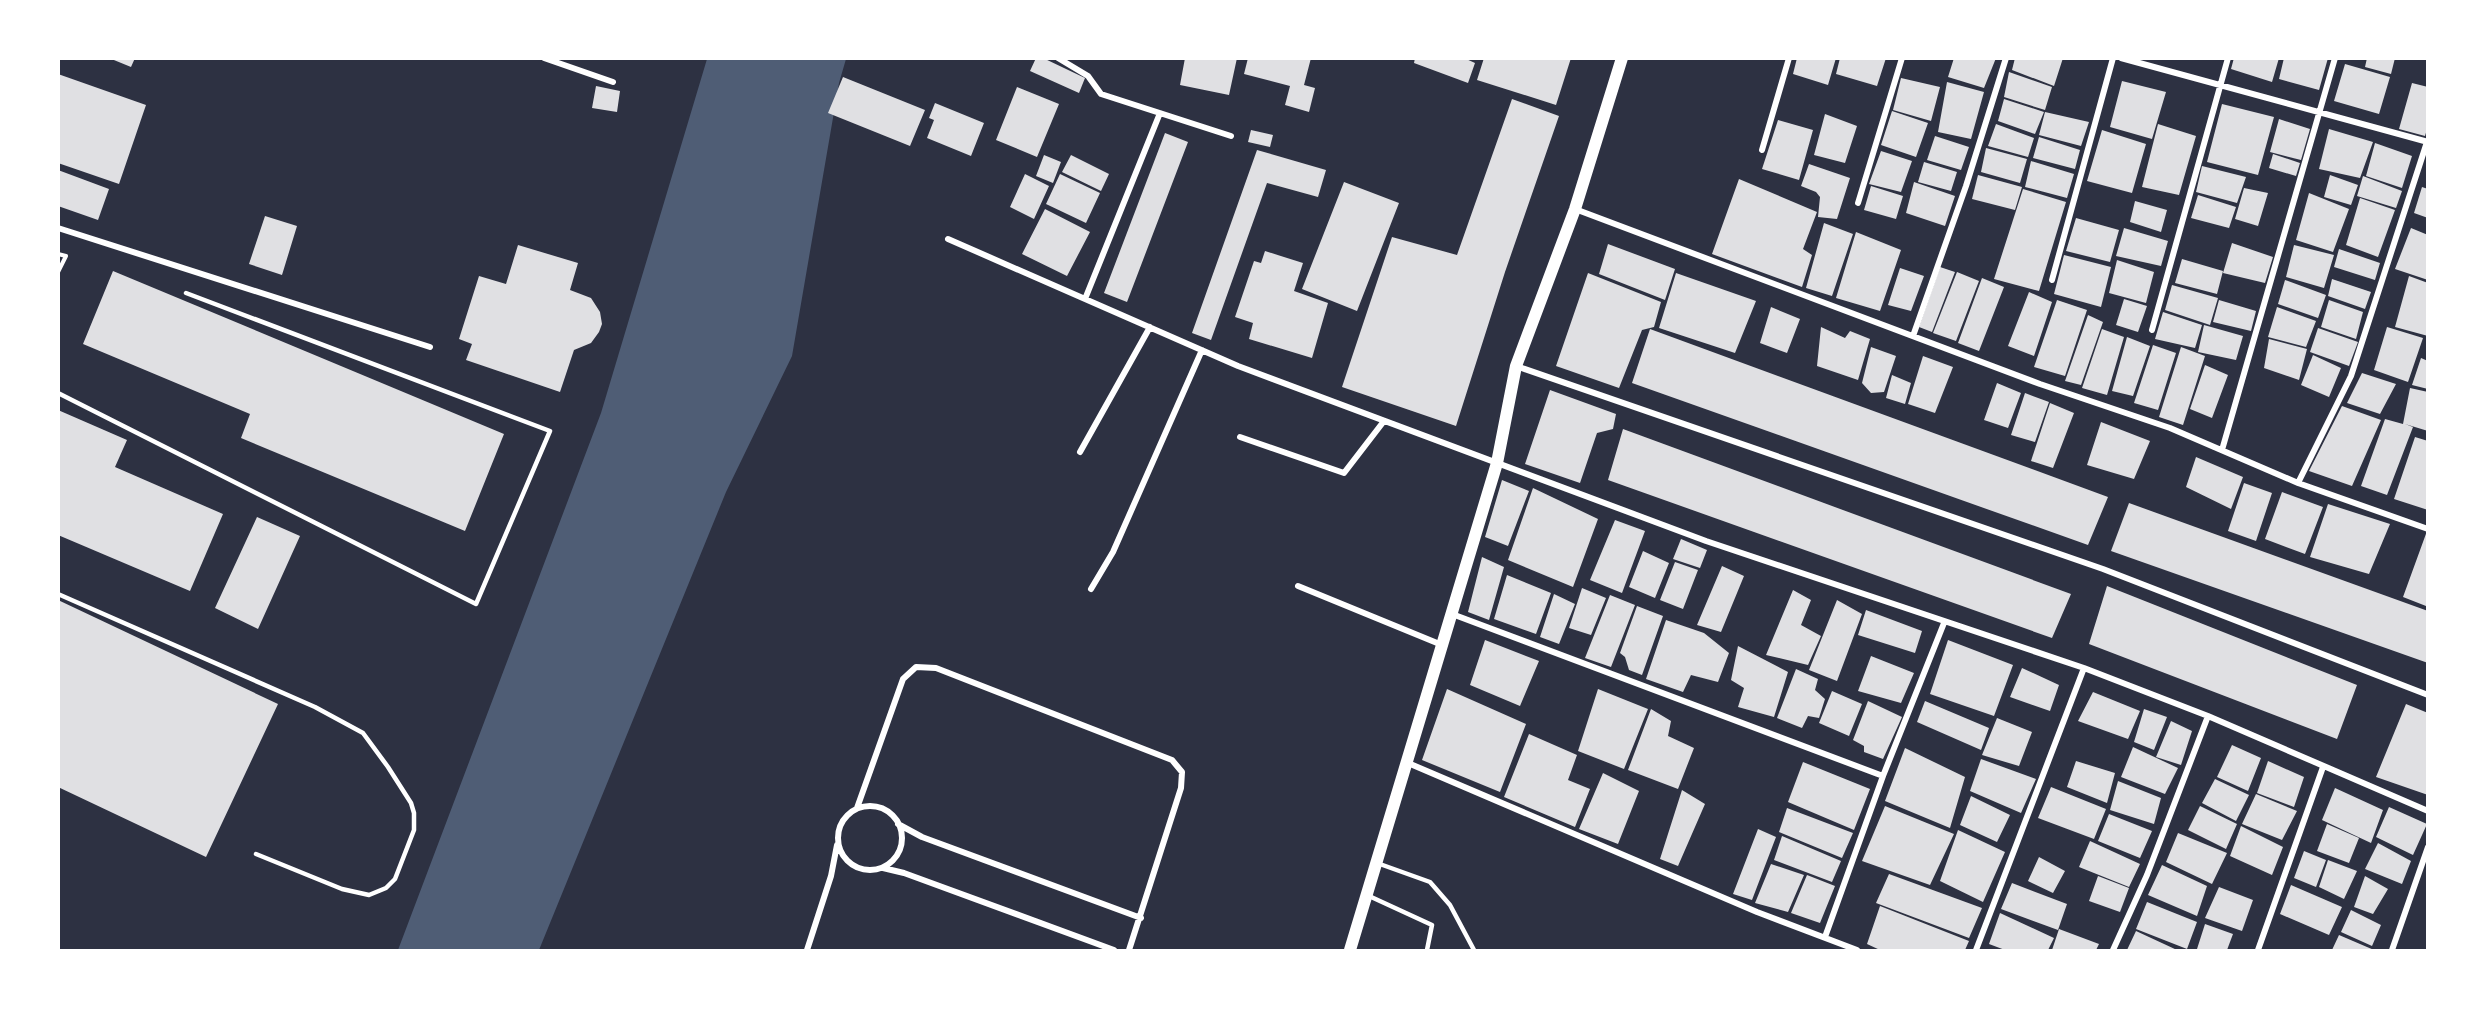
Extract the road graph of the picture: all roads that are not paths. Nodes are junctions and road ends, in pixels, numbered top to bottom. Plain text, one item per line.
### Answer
1 (544, 58) edge
2 (1058, 58) edge
3 (1622, 58) edge
4 (1789, 58) edge
5 (1902, 58) edge
6 (2006, 58) edge
7 (2113, 58) edge
8 (2121, 58) edge
9 (2228, 58) edge
10 (2335, 58) edge
11 (613, 82) dead end
12 (2219, 85) junction
13 (2320, 111) junction
14 (1160, 113) junction
15 (1232, 136) dead end
16 (2427, 142) edge
17 (1762, 150) dead end
18 (1858, 203) dead end
19 (1575, 209) junction
20 (58, 228) edge
21 (948, 238) dead end
22 (2052, 280) dead end
23 (186, 293) dead end
24 (1085, 299) junction
25 (1150, 327) junction
26 (2152, 330) dead end
27 (1913, 336) junction
28 (430, 347) dead end
29 (1202, 350) junction
30 (1516, 366) junction
31 (58, 393) edge
32 (1384, 421) junction
33 (1240, 437) dead end
34 (2222, 450) junction
35 (1080, 452) dead end
36 (1497, 463) junction
37 (2298, 483) junction
38 (2427, 530) edge
39 (1298, 586) dead end
40 (1091, 588) dead end
41 (58, 594) edge
42 (1452, 615) junction
43 (1944, 623) junction
44 (1443, 645) junction
45 (2084, 668) junction
46 (2427, 695) edge
47 (2208, 716) junction
48 (1408, 763) junction
49 (2323, 766) junction
50 (1883, 776) junction
51 (857, 808) junction
52 (2427, 812) edge
53 (898, 824) junction
54 (838, 842) junction
55 (2427, 847) edge
56 (256, 854) dead end
57 (1377, 863) junction
58 (883, 868) junction
59 (1367, 895) junction
60 (1141, 918) junction
61 (1825, 937) junction
62 (807, 951) edge
63 (1114, 951) edge
64 (1130, 951) edge
65 (1350, 951) edge
66 (1427, 951) edge
67 (1474, 951) edge
68 (1857, 951) edge
69 (1976, 951) edge
70 (2113, 951) edge
71 (2258, 951) edge
72 (2392, 951) edge

1 - 11 street
2 - 14 street
3 - 19 main road
4 - 17 street
5 - 18 street
6 - 27 street
7 - 22 street
8 - 12 street
9 - 12 street
10 - 13 street
12 - 13 street
12 - 26 street
13 - 16 street
13 - 34 street
14 - 15 street
14 - 24 street
16 - 37 street
19 - 27 street
19 - 30 main road
20 - 28 street
21 - 24 street
23 - 31 lane
24 - 25 street
25 - 29 street
25 - 35 street
27 - 34 street
29 - 32 street
29 - 40 street
30 - 36 main road
30 - 46 street
32 - 33 street
32 - 36 street
34 - 37 street
36 - 42 main road
36 - 43 street
37 - 38 street
39 - 44 street
41 - 56 lane
42 - 44 main road
42 - 50 street
43 - 45 street
43 - 50 street
44 - 48 main road
45 - 47 street
45 - 69 street
47 - 49 street
47 - 70 street
48 - 57 main road
48 - 61 street
49 - 52 street
49 - 71 street
50 - 61 street
51 - 53 street
51 - 54 street
51 - 60 street
53 - 58 street
53 - 60 street
54 - 58 street
54 - 62 street
55 - 72 street
57 - 59 main road
57 - 67 lane
58 - 63 street
59 - 65 main road
59 - 66 lane
60 - 64 street
61 - 68 street

